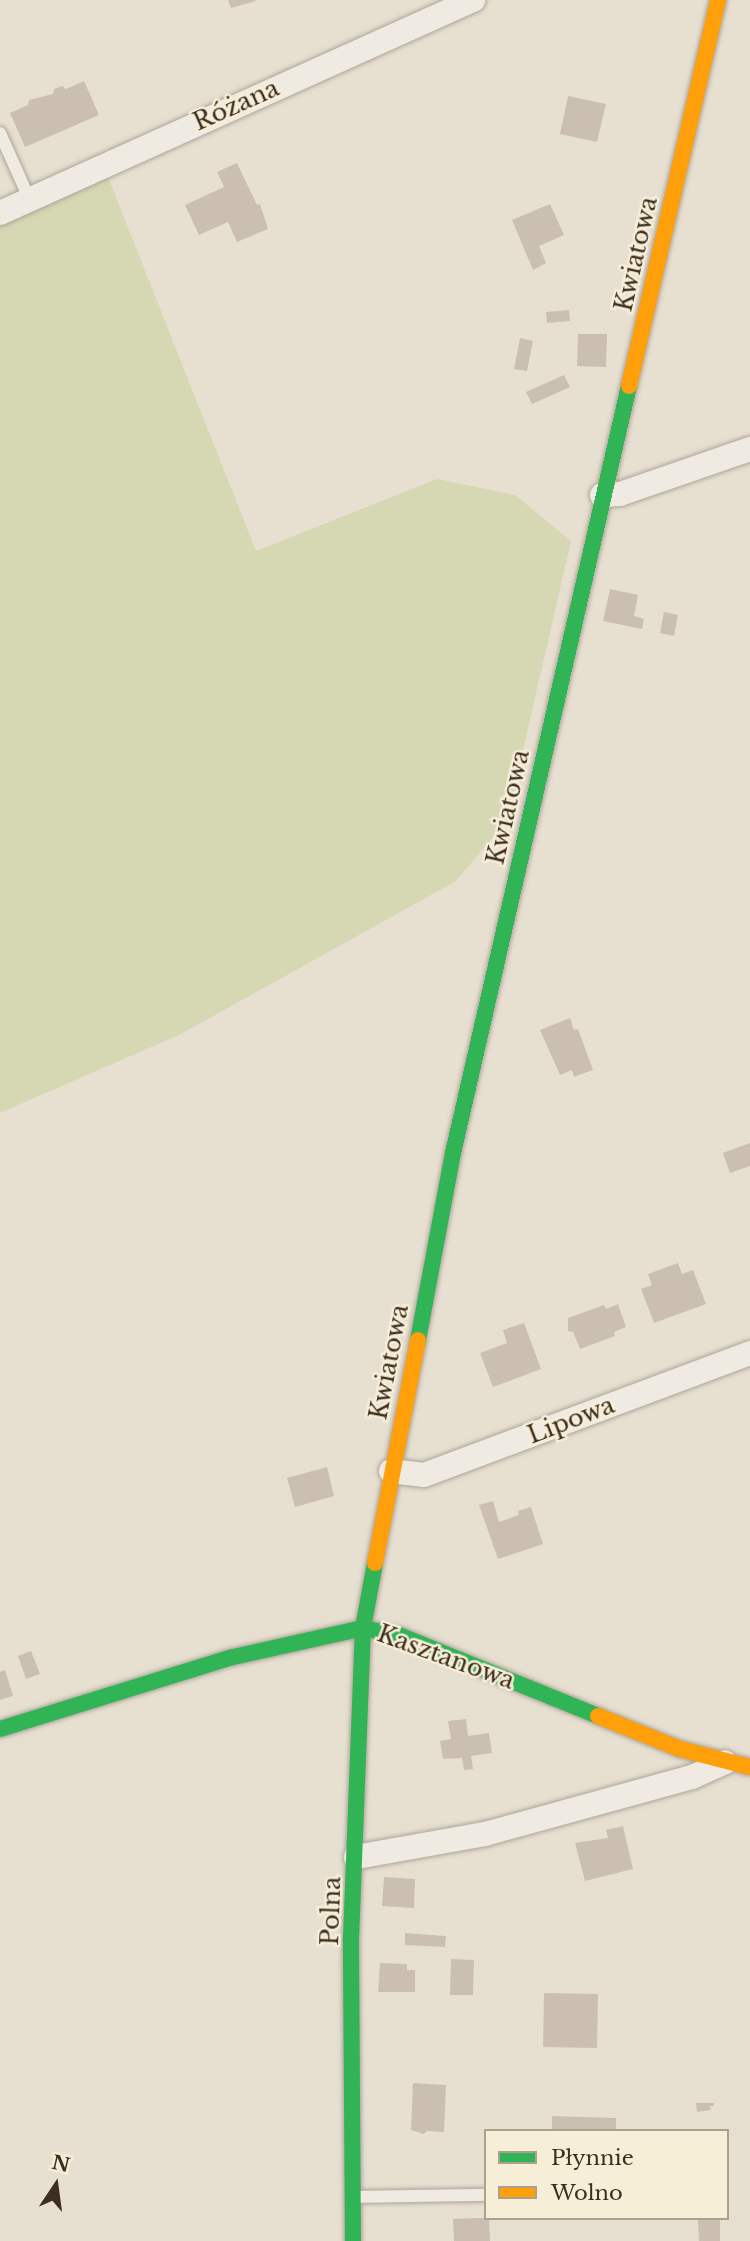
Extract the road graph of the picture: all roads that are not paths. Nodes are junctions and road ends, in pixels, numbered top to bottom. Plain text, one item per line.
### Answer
1 (473, 0) edge
2 (718, 0) edge
3 (0, 133) edge
4 (29, 198) junction
5 (0, 212) edge
6 (750, 449) edge
7 (602, 495) junction
8 (750, 1353) edge
9 (391, 1471) junction
10 (363, 1628) junction
11 (0, 1729) edge
12 (725, 1762) junction
13 (750, 1767) edge
14 (356, 1857) junction
15 (484, 2195) edge
16 (355, 2197) junction
17 (353, 2241) edge

1 - 4 street, Różana
2 - 7 street, Kwiatowa
3 - 4 lane
4 - 5 street, Różana
6 - 7 street
7 - 9 street, Kwiatowa
8 - 9 street, Lipowa
9 - 10 street, Kwiatowa
10 - 11 street, Kasztanowa
10 - 12 street, Kasztanowa
10 - 14 street, Polna
12 - 13 street, Kasztanowa
12 - 14 street
14 - 16 street, Polna
15 - 16 lane
16 - 17 street, Polna

